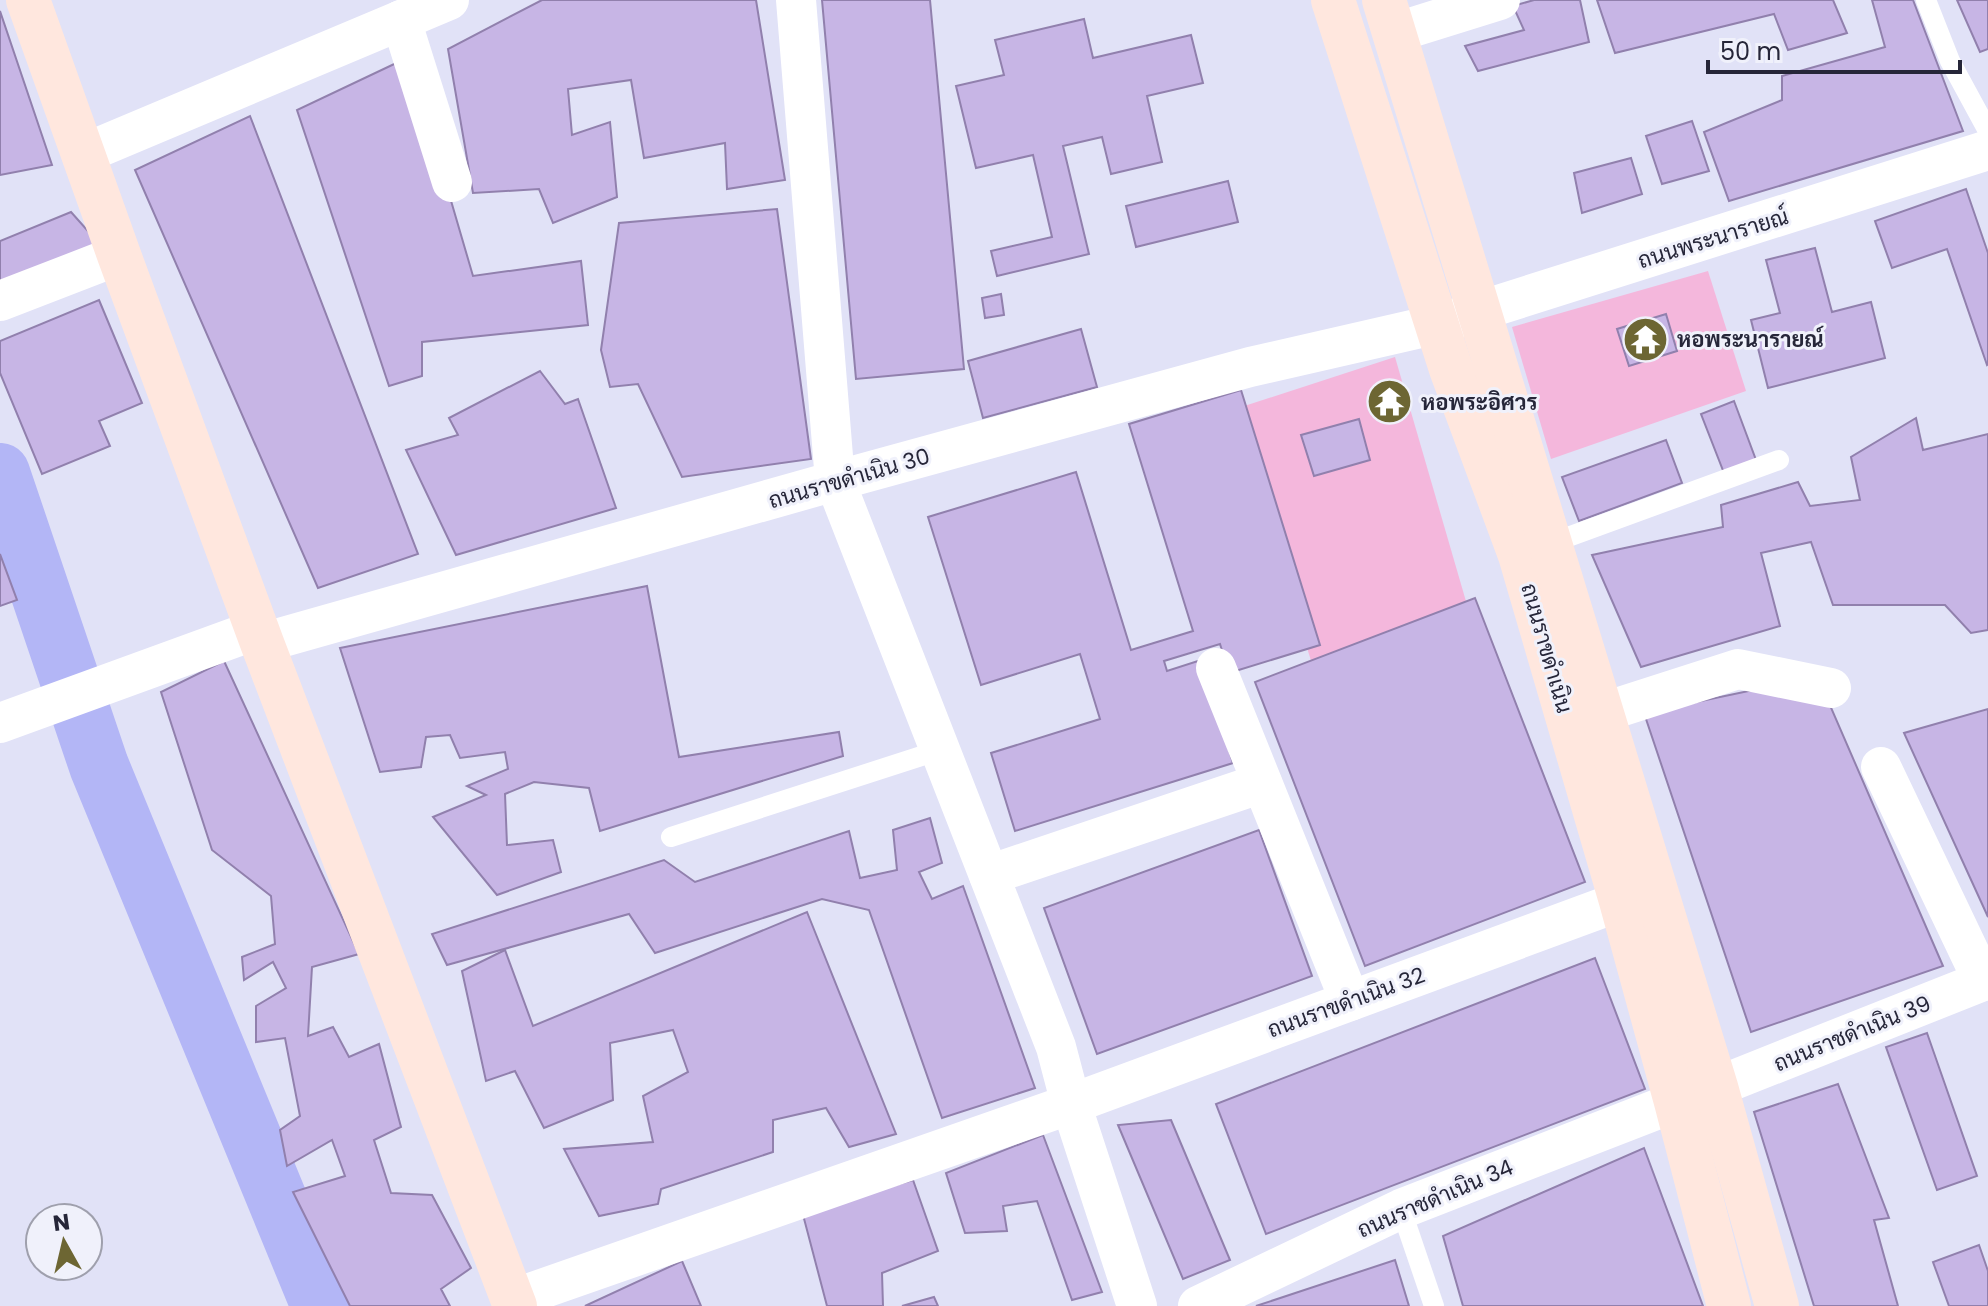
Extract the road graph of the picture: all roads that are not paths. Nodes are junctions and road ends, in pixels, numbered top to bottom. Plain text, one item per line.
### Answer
1 (28, 0) edge
2 (796, 0) edge
3 (1333, 0) edge
4 (1500, 0) edge
5 (1926, 0) edge
6 (423, 8) edge
7 (1389, 16) edge
8 (1988, 131) edge
9 (1988, 150) edge
10 (83, 154) junction
11 (452, 182) dead end
12 (119, 255) junction
13 (0, 301) edge
14 (1479, 311) junction
15 (1438, 324) junction
16 (1779, 460) dead end
17 (835, 481) junction
18 (1536, 550) junction
19 (260, 636) junction
20 (1216, 668) dead end
21 (1831, 688) dead end
22 (1585, 718) junction
23 (0, 723) edge
24 (940, 750) junction
25 (1881, 767) dead end
26 (1262, 783) junction
27 (671, 837) dead end
28 (989, 875) junction
29 (1621, 901) junction
30 (1986, 980) edge
31 (1350, 1001) junction
32 (1696, 1095) junction
33 (1071, 1104) junction
34 (1401, 1209) junction
35 (514, 1303) edge
36 (1137, 1306) edge
37 (1198, 1306) edge
38 (1434, 1306) edge
39 (1729, 1306) edge
40 (1777, 1306) edge

1 - 10 main road
2 - 17 street
3 - 15 main road, ถนนราขดำเนิน
4 - 7 street
5 - 8 lane
6 - 10 street
6 - 11 street
7 - 14 main road, ถนนราขดำเนิน
9 - 14 street, ถนนพระนารายณ์
10 - 12 main road
12 - 13 street
12 - 19 main road
14 - 15 street, ถนนพระนารายณ์
14 - 18 main road, ถนนราขดำเนิน
15 - 17 street, ถนนราขดำเนิน 30
15 - 18 main road, ถนนราขดำเนิน
16 - 18 lane
17 - 19 street, ถนนราขดำเนิน 30
17 - 24 street
18 - 22 main road, ถนนราขดำเนิน
19 - 23 street, ถนนราขดำเนิน 30
19 - 35 main road
20 - 26 street
21 - 22 street
22 - 29 main road, ถนนราขดำเนิน
22 - 32 main road, ถนนราขดำเนิน
24 - 27 lane
24 - 28 street
25 - 30 street
26 - 28 street
26 - 31 street
28 - 33 street
29 - 31 street, ถนนราขดำเนิน 32
29 - 32 main road, ถนนราขดำเนิน
30 - 32 street, ถนนราชดำเนิน 39
31 - 33 street, ถนนราขดำเนิน 32
32 - 34 street, ถนนราชดำเนิน 34
32 - 39 main road, ถนนราขดำเนิน
32 - 40 main road, ถนนราขดำเนิน
33 - 35 street, ถนนราขดำเนิน 32
33 - 36 street
34 - 37 street, ถนนราชดำเนิน 34
34 - 38 lane

